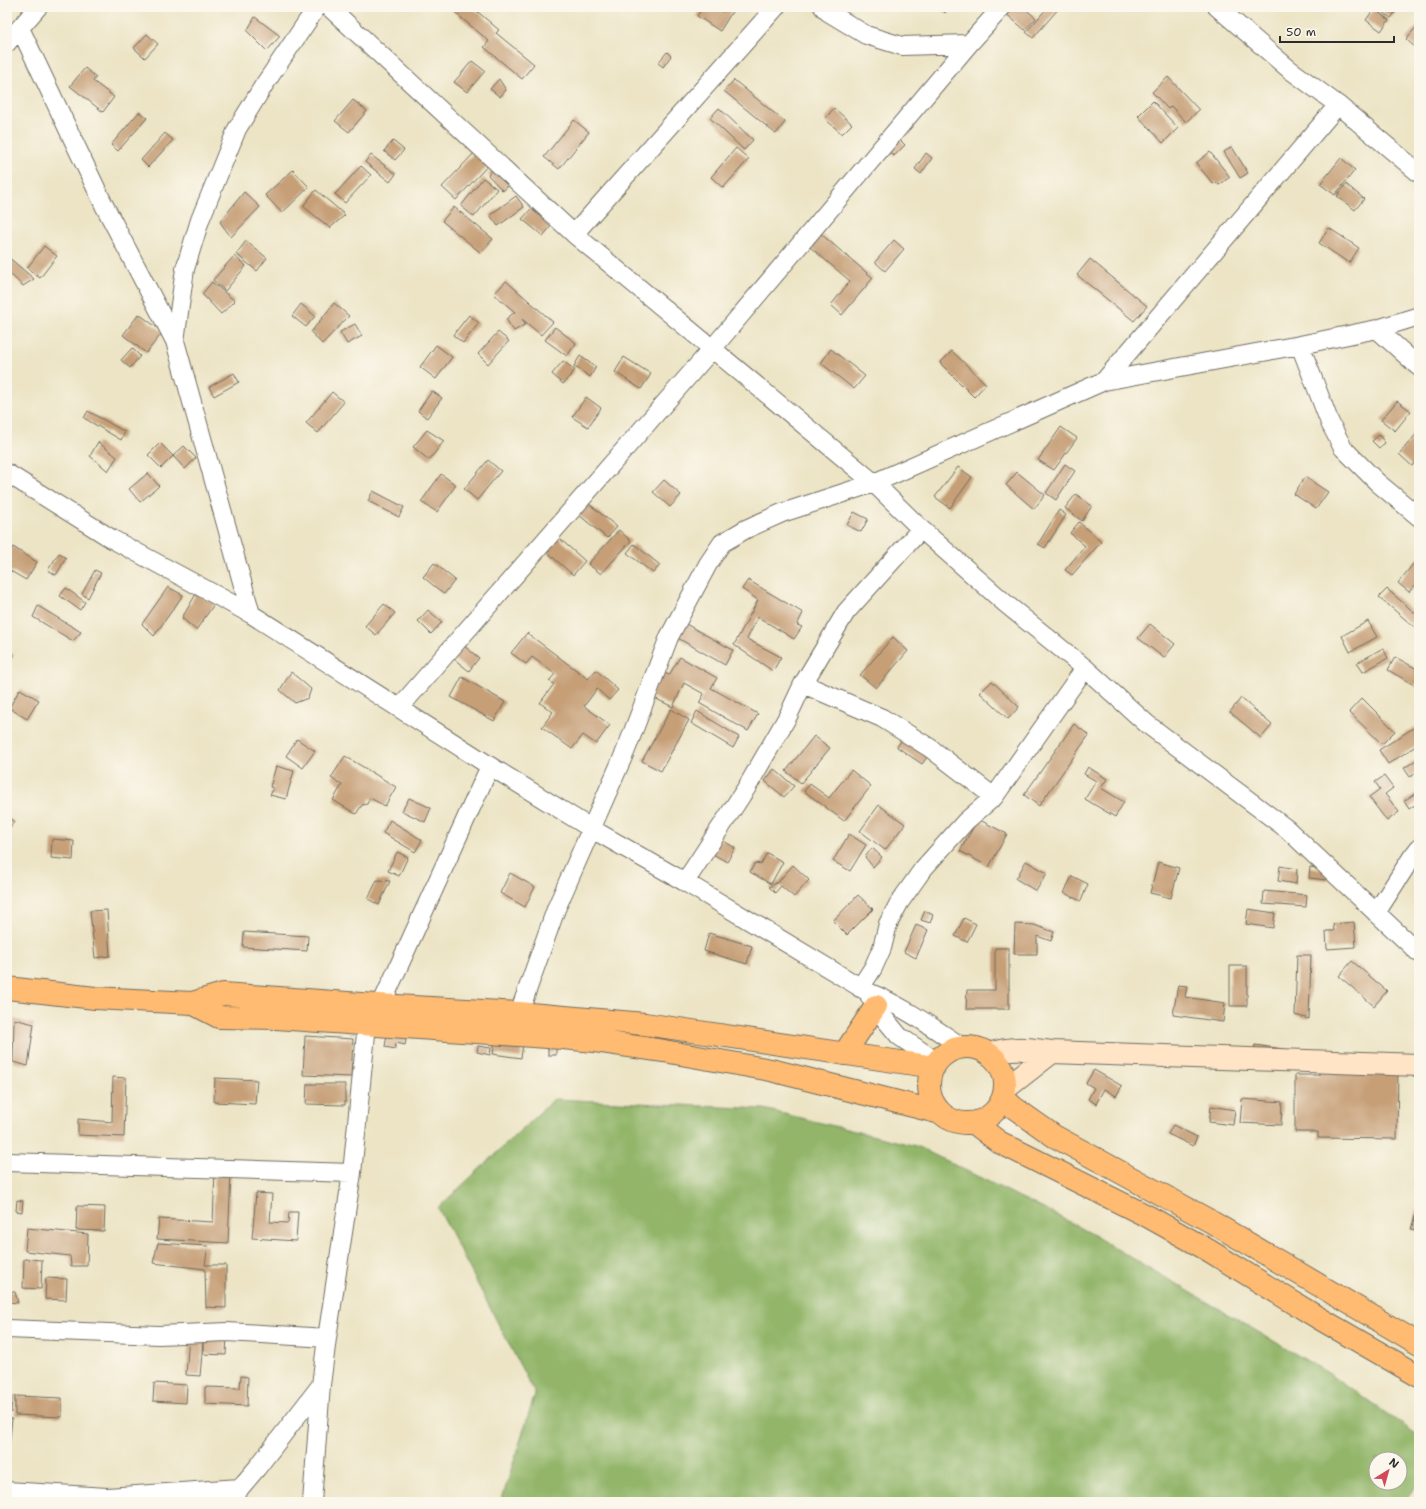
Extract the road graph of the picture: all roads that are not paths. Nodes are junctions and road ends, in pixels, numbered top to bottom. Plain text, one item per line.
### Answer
1 (38, 7) edge
2 (317, 7) edge
3 (329, 7) edge
4 (776, 7) edge
5 (823, 7) edge
6 (1002, 7) edge
7 (1217, 7) edge
8 (20, 28) junction
9 (7, 43) edge
10 (968, 44) junction
11 (1338, 104) junction
12 (1419, 173) edge
13 (574, 234) junction
14 (1419, 316) edge
15 (1377, 329) junction
16 (175, 341) junction
17 (1300, 345) junction
18 (712, 349) junction
19 (1419, 368) edge
20 (1104, 381) junction
21 (7, 473) edge
22 (874, 484) junction
23 (1419, 517) edge
24 (921, 529) junction
25 (251, 614) junction
26 (1086, 668) junction
27 (802, 684) junction
28 (399, 708) junction
29 (490, 766) junction
30 (994, 797) junction
31 (592, 829) junction
32 (1419, 848) edge
33 (685, 882) junction
34 (1376, 913) junction
35 (1419, 953) edge
36 (7, 988) edge
37 (868, 995) junction
38 (192, 1003) junction
39 (381, 1005) junction
40 (519, 1013) junction
41 (366, 1024) junction
42 (962, 1047) junction
43 (1052, 1052) junction
44 (844, 1054) junction
45 (989, 1054) junction
46 (935, 1065) junction
47 (1419, 1065) edge
48 (1005, 1093) junction
49 (941, 1113) junction
50 (974, 1123) junction
51 (7, 1162) edge
52 (352, 1173) junction
53 (7, 1329) edge
54 (327, 1338) junction
55 (1419, 1344) edge
56 (1419, 1376) edge
57 (321, 1385) junction
58 (7, 1491) edge
59 (236, 1495) edge
60 (312, 1502) edge

1 - 8 street
2 - 16 street
3 - 13 street
4 - 13 street
5 - 10 street
6 - 10 street
7 - 11 street
8 - 9 street
8 - 16 street
10 - 18 street
11 - 12 street
11 - 20 street
13 - 18 street
14 - 15 street
15 - 17 street
15 - 19 street
16 - 25 street
17 - 20 street
17 - 23 street
18 - 22 street
18 - 28 street
20 - 22 street
21 - 25 street
22 - 24 street
22 - 31 street
24 - 26 street
24 - 27 street
25 - 28 street
26 - 30 street
26 - 34 street
27 - 30 street
27 - 33 street
28 - 29 street
29 - 31 street
29 - 39 street
30 - 37 street
31 - 33 street
31 - 40 street
32 - 34 street
33 - 37 street
34 - 35 street
36 - 38 main road
37 - 42 street
37 - 44 main road
37 - 46 street
38 - 39 main road
38 - 41 main road
39 - 40 main road
40 - 44 main road
41 - 49 main road
41 - 52 street
42 - 45 main road
42 - 46 main road
43 - 45 main road
43 - 47 main road
43 - 48 main road
44 - 46 main road
45 - 48 main road
46 - 49 main road
48 - 50 main road
48 - 55 main road
49 - 50 main road
50 - 56 main road
51 - 52 street
52 - 54 street
53 - 54 street
54 - 57 street
57 - 59 street
57 - 60 street
58 - 59 street

